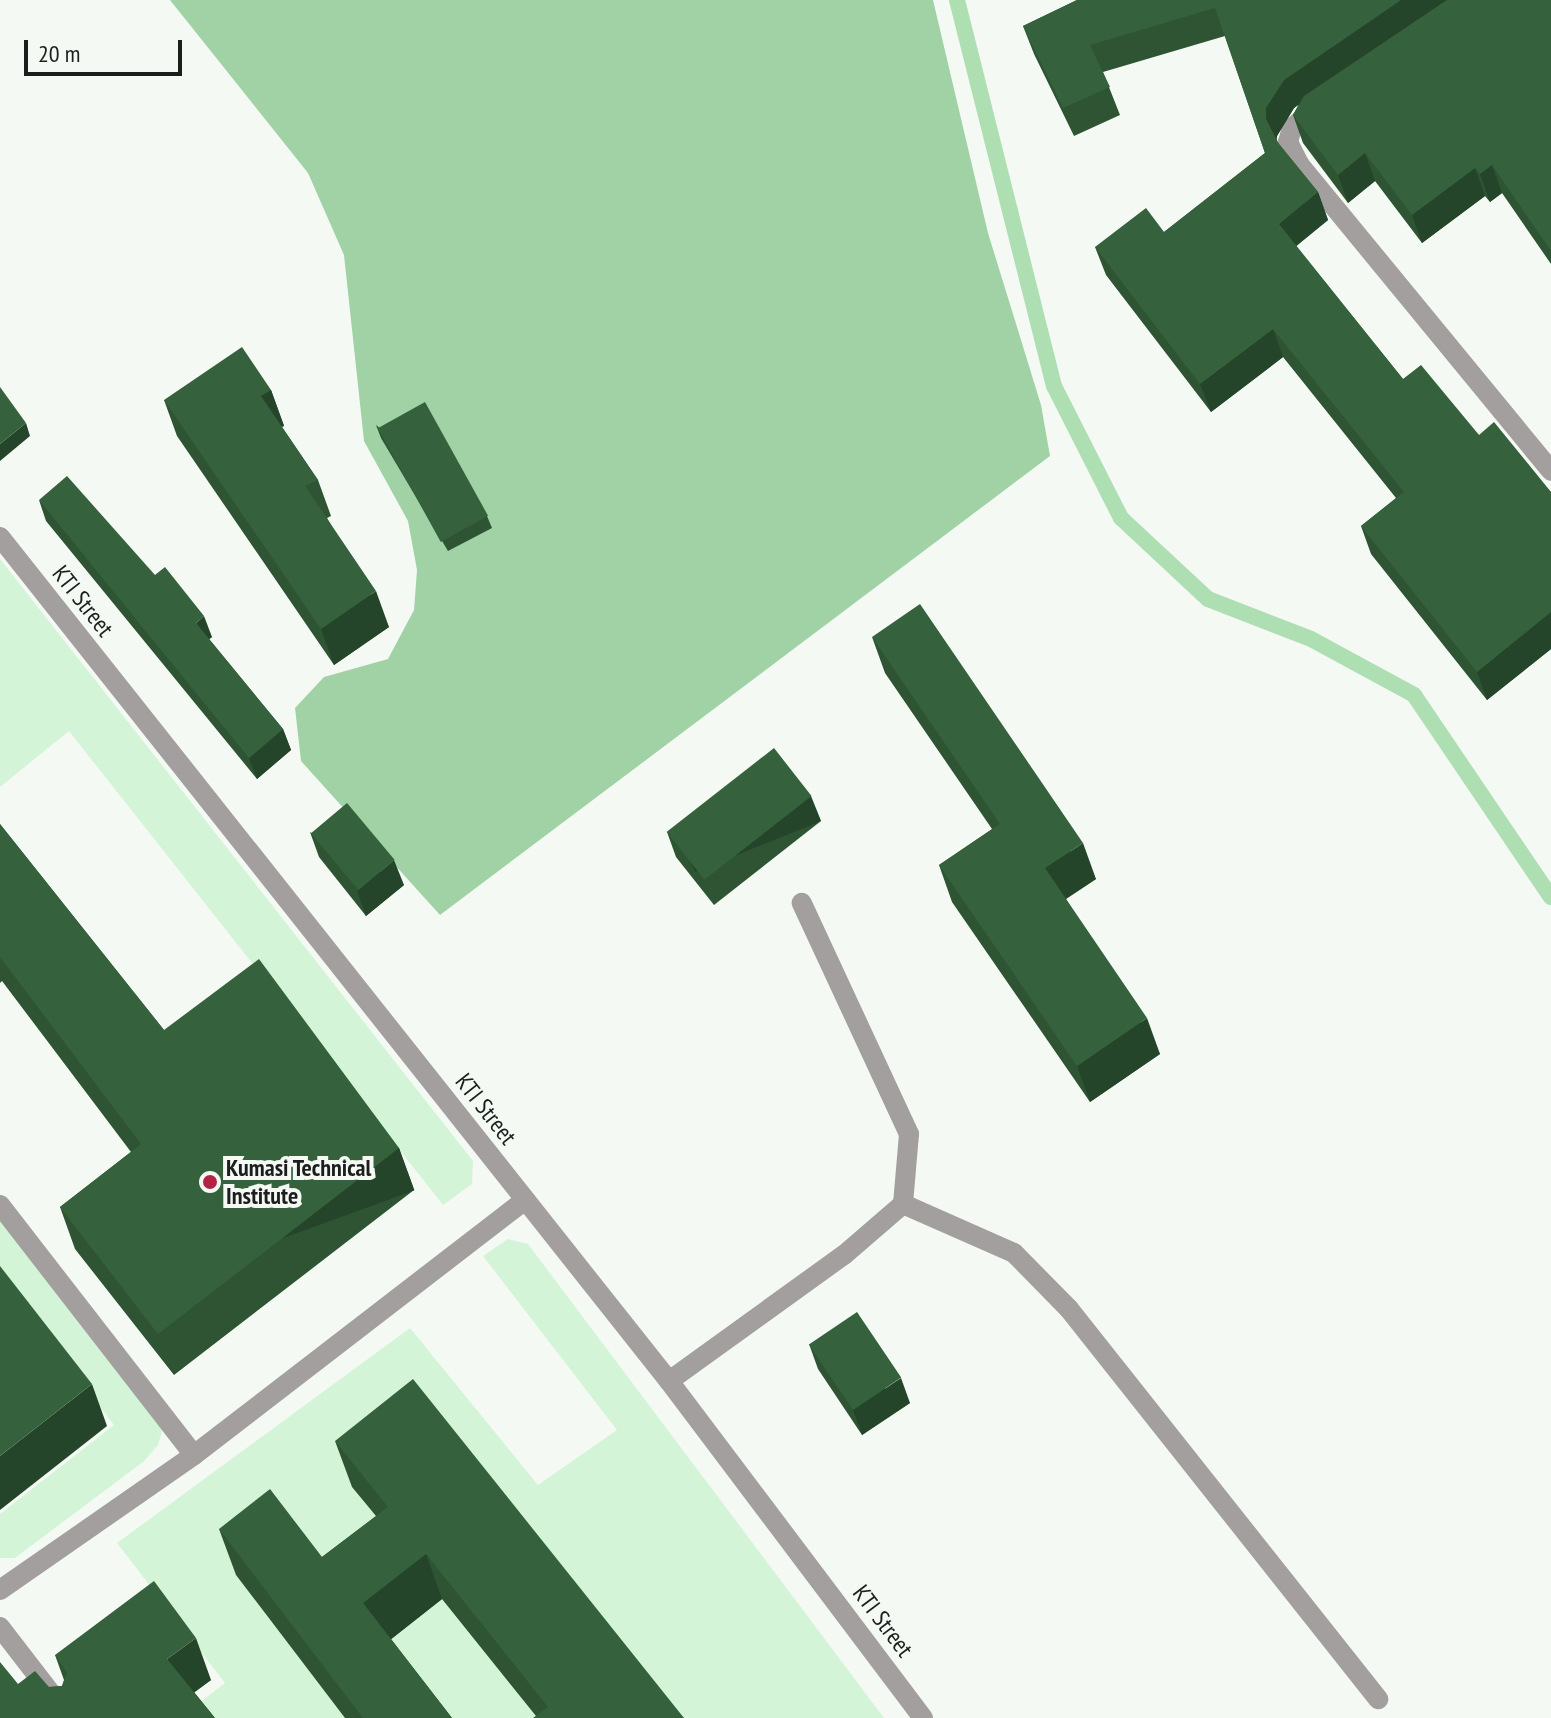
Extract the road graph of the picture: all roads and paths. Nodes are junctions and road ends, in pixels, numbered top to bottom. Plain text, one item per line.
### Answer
1 (1331, 97) edge
2 (1551, 471) edge
3 (0, 537) edge
4 (802, 903) dead end
5 (525, 1200) junction
6 (903, 1204) junction
7 (0, 1205) edge
8 (669, 1381) junction
9 (194, 1455) junction
10 (0, 1590) edge
11 (0, 1627) edge
12 (1378, 1699) dead end
13 (70, 1718) edge
14 (923, 1718) edge

1 - 2 street
3 - 5 street, KTI Street
4 - 6 street
5 - 8 street, KTI Street
5 - 9 street
6 - 8 street
6 - 12 street
7 - 9 street
8 - 14 street, KTI Street
9 - 10 street
11 - 13 street

